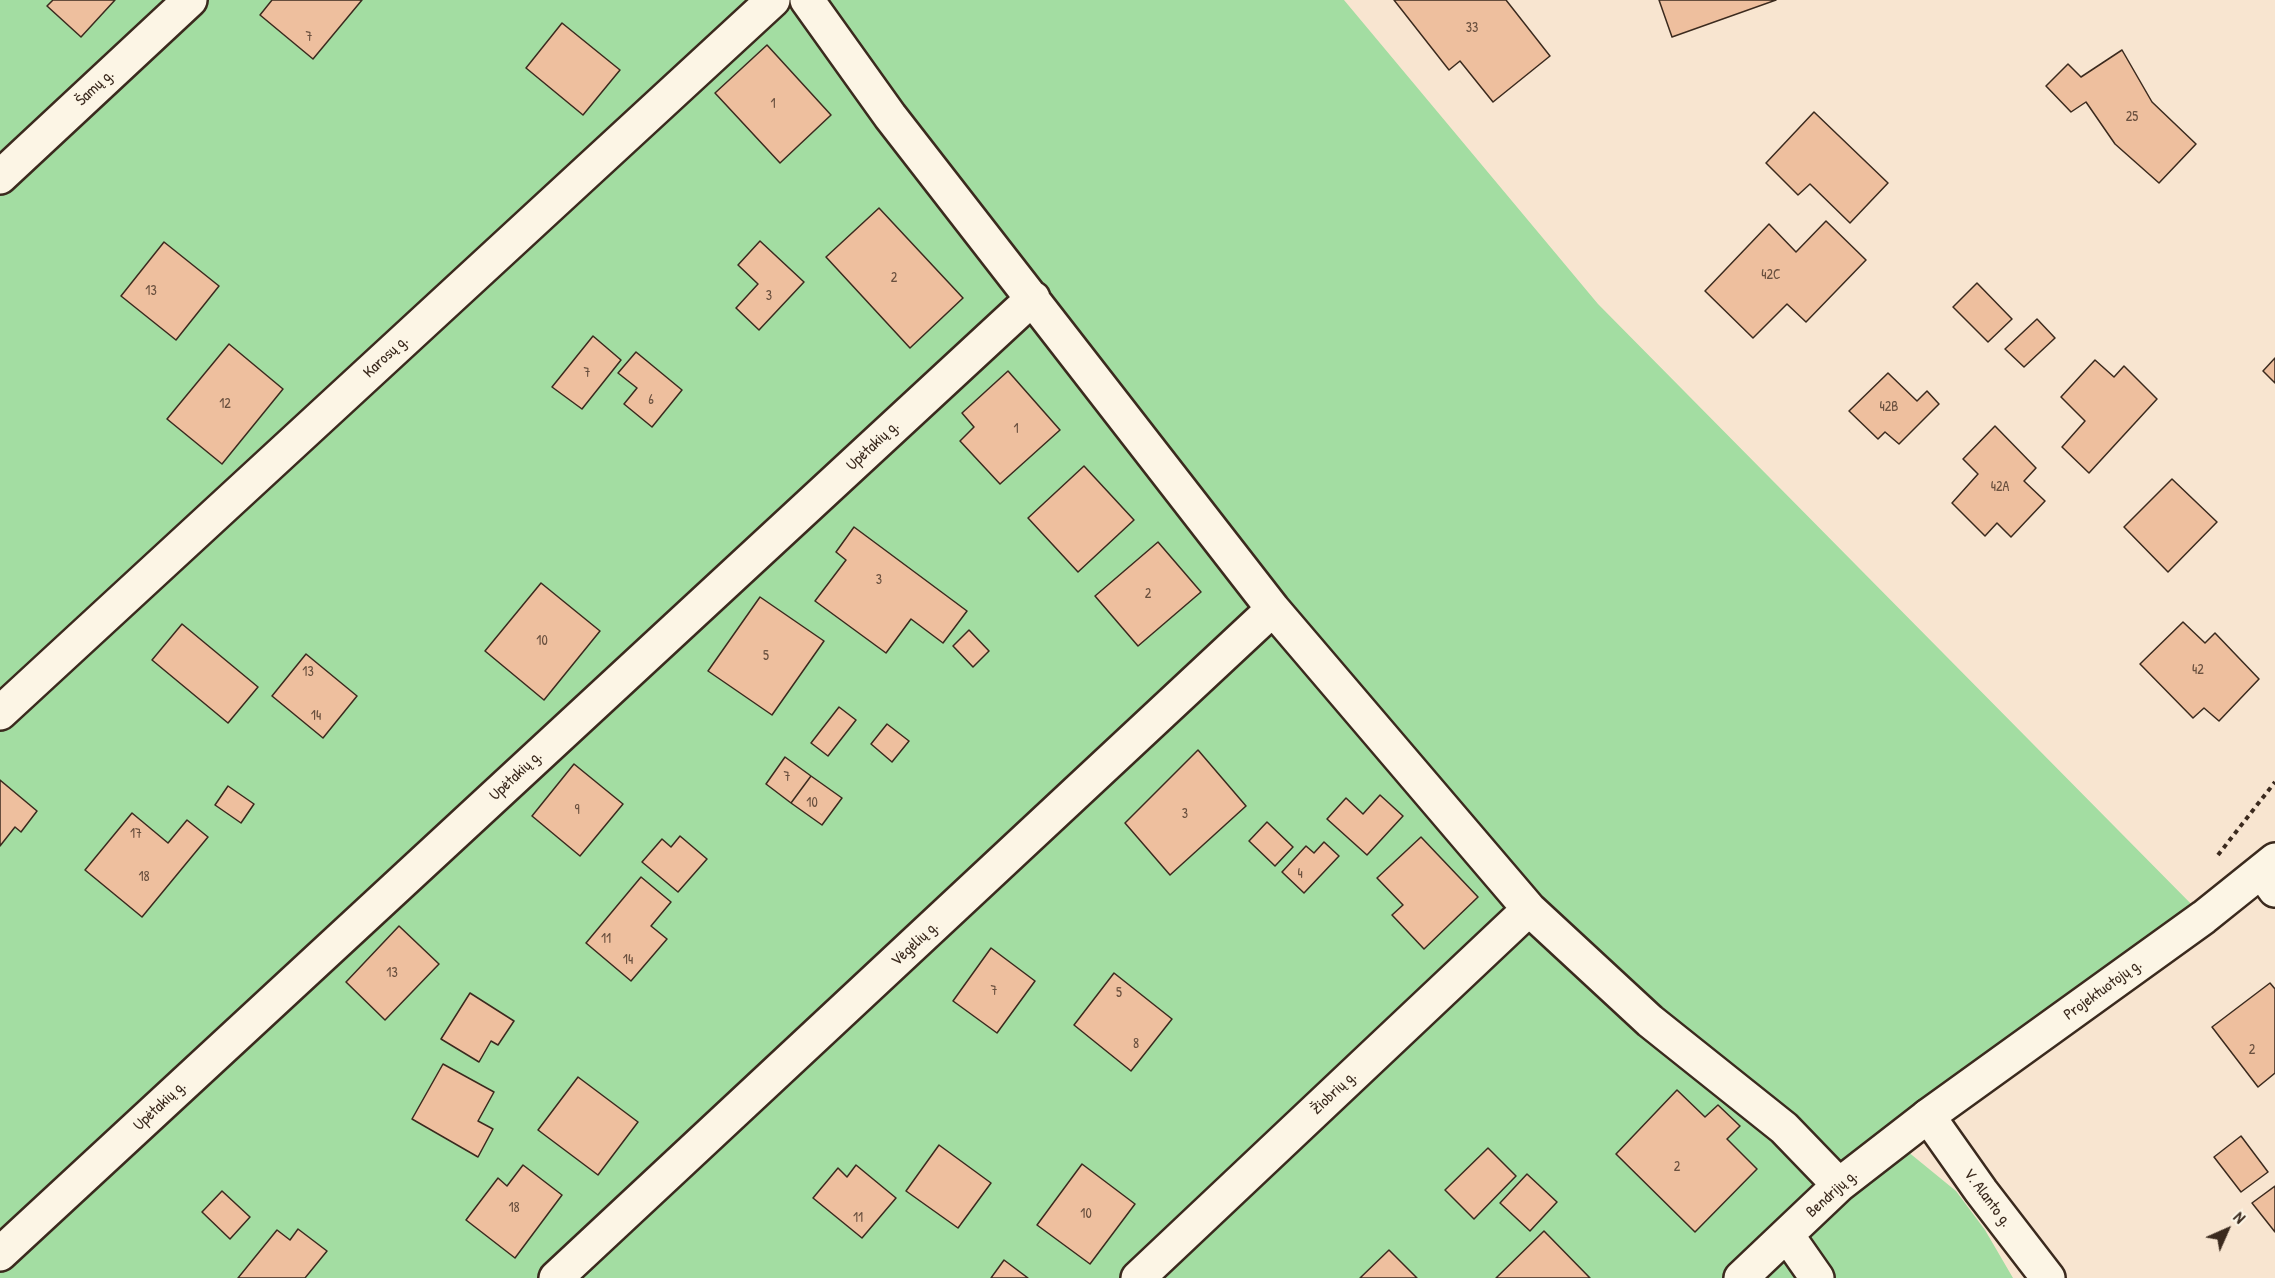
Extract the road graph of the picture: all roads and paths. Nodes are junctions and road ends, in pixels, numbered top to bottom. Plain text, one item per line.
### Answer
1 (190, 0) edge
2 (773, 0) edge
3 (807, 0) edge
4 (0, 177) edge
5 (1033, 298) junction
6 (1273, 609) junction
7 (0, 713) edge
8 (2271, 874) edge
9 (1529, 909) junction
10 (1928, 1116) junction
11 (1839, 1185) junction
12 (1787, 1235) junction
13 (0, 1254) edge
14 (556, 1278) edge
15 (1138, 1278) edge
16 (1742, 1278) edge
17 (1817, 1278) edge
18 (2048, 1278) edge

1 - 4 street, Šamų g.
2 - 7 street, Karosų g.
3 - 5 street
5 - 6 street
5 - 13 street, Upėtakių g.
6 - 9 street
6 - 14 street, Vėgėlių g.
8 - 10 street, Projektuotojų g.
9 - 11 street
9 - 15 street, Žiobrių g.
10 - 11 street, Bendrijų g.
10 - 18 street, V. Alanto g.
11 - 12 street, Bendrijų g.
12 - 16 street, Bendrijų g.
12 - 17 street

